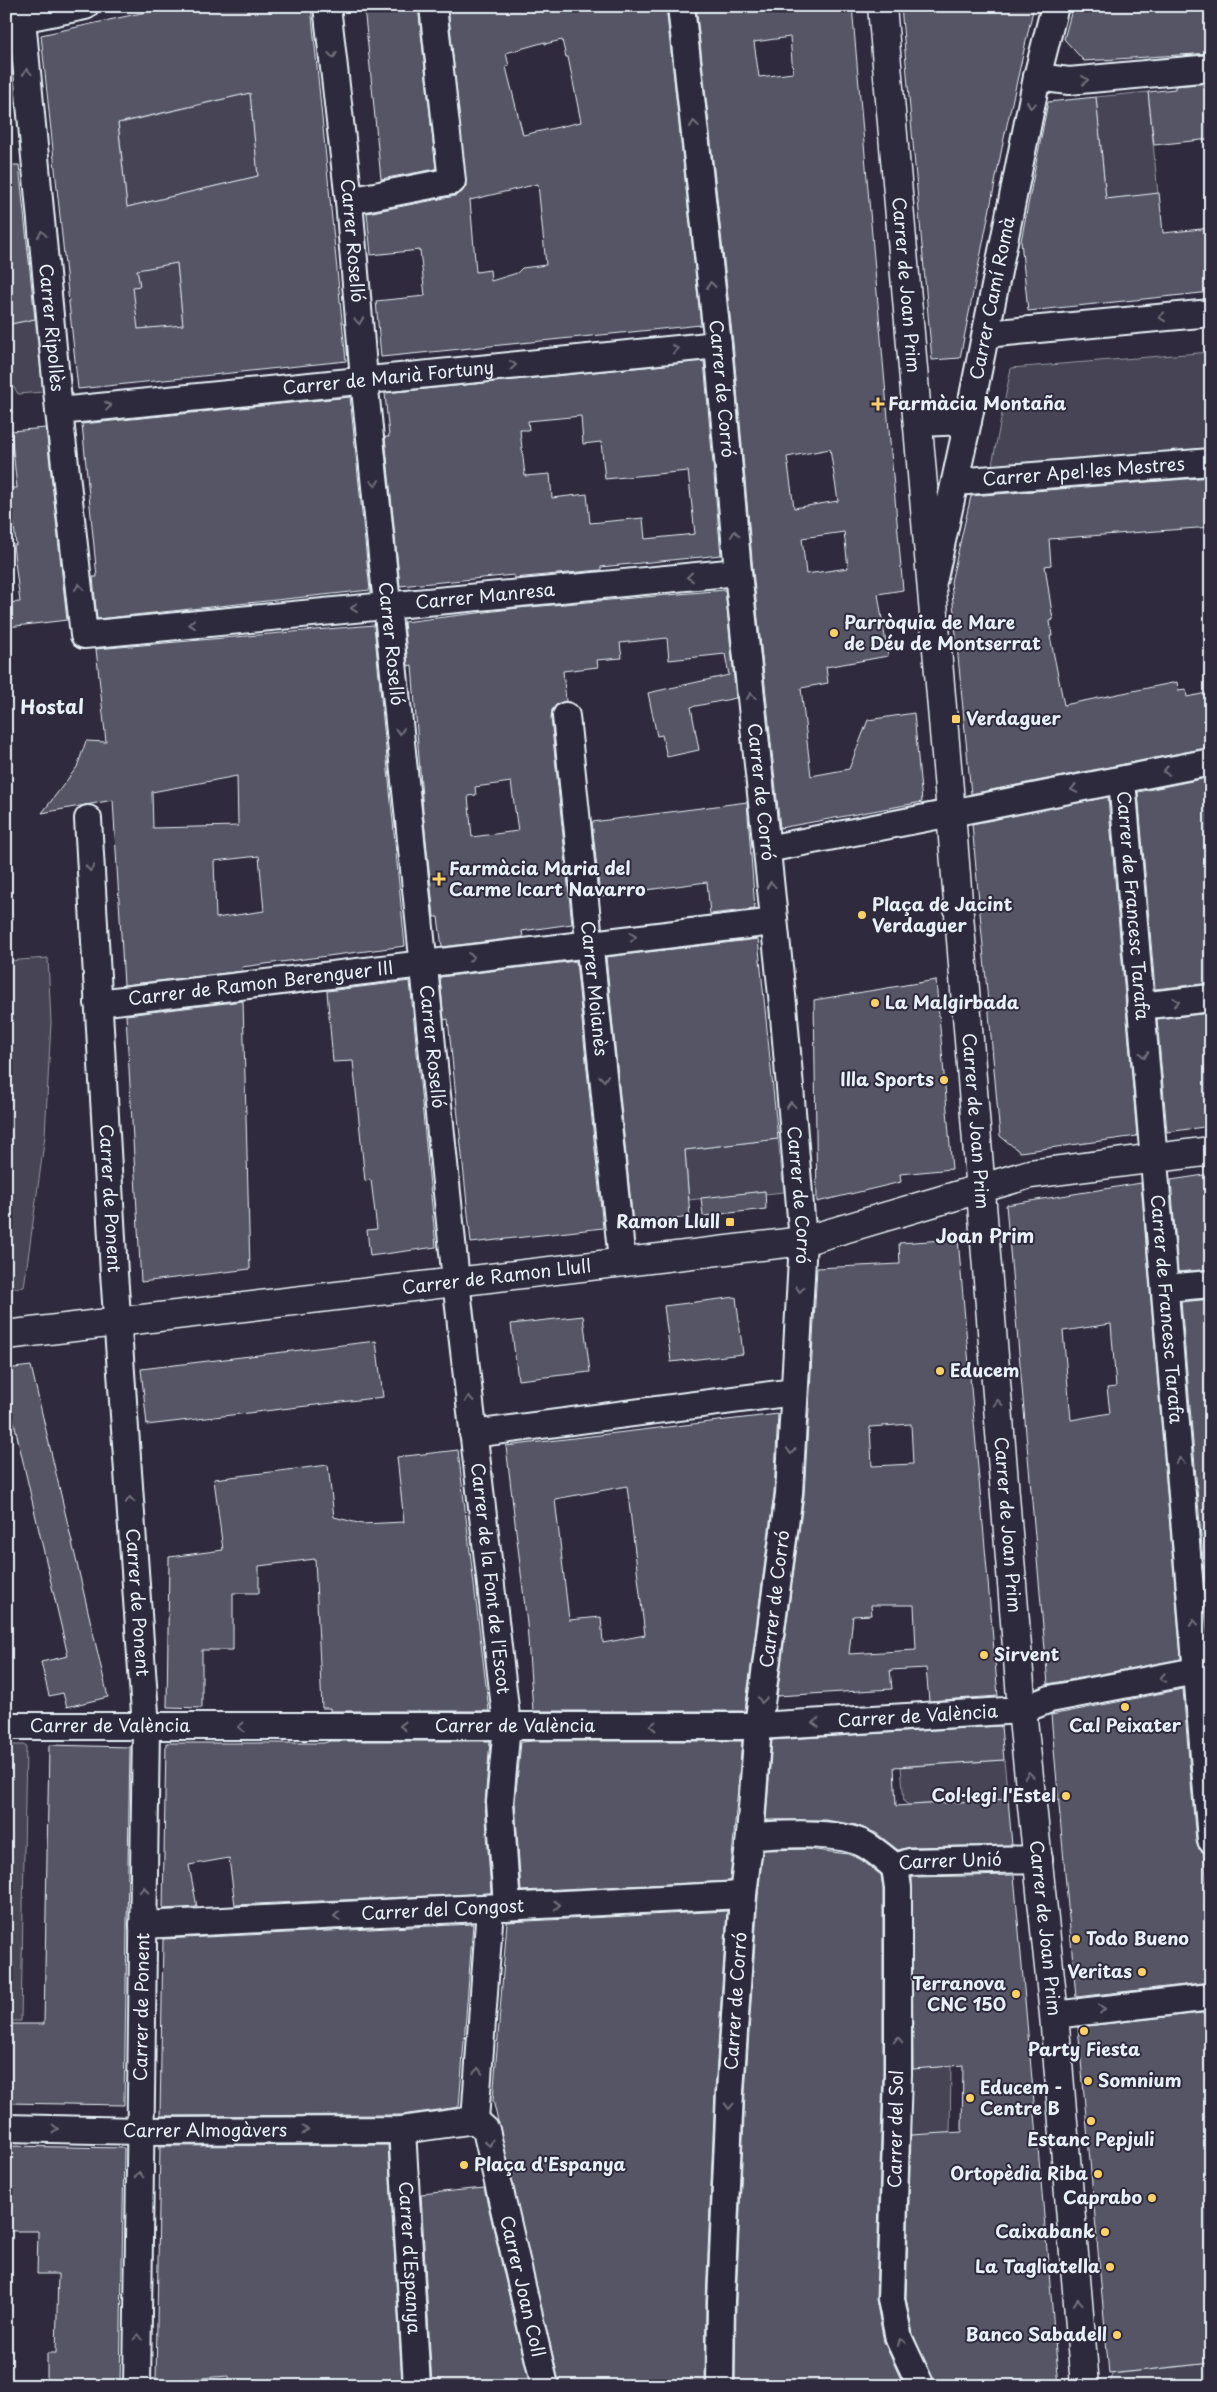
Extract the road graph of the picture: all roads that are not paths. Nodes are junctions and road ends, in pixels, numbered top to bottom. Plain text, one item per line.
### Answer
1 (85, 6) edge
2 (327, 6) edge
3 (434, 6) edge
4 (681, 6) edge
5 (882, 6) edge
6 (1055, 6) edge
7 (23, 16) edge
8 (1211, 68) edge
9 (1037, 77) junction
10 (349, 201) junction
11 (1211, 313) edge
12 (986, 334) junction
13 (718, 345) junction
14 (364, 379) junction
15 (59, 411) junction
16 (968, 421) junction
17 (916, 423) junction
18 (1211, 462) edge
19 (955, 482) junction
20 (738, 572) junction
21 (931, 590) junction
22 (388, 604) junction
23 (84, 635) joint
24 (566, 716) dead end
25 (1211, 762) edge
26 (1122, 780) junction
27 (951, 813) junction
28 (88, 819) dead end
29 (767, 849) junction
30 (774, 922) junction
31 (590, 942) junction
32 (423, 962) junction
33 (1211, 998) edge
34 (98, 1003) junction
35 (1140, 1006) junction
36 (1211, 1151) edge
37 (1153, 1160) junction
38 (981, 1190) junction
39 (803, 1240) junction
40 (622, 1261) junction
41 (456, 1281) junction
42 (1211, 1284) edge
43 (1166, 1288) junction
44 (117, 1321) junction
45 (6, 1335) edge
46 (794, 1392) junction
47 (473, 1434) junction
48 (1204, 1670) edge
49 (1022, 1710) junction
50 (6, 1726) edge
51 (507, 1726) junction
52 (758, 1726) junction
53 (146, 1727) junction
54 (750, 1836) junction
55 (1211, 1840) edge
56 (1039, 1859) junction
57 (896, 1867) junction
58 (742, 1894) junction
59 (499, 1908) junction
60 (144, 1926) junction
61 (1211, 1997) edge
62 (1054, 2015) junction
63 (475, 2120) junction
64 (6, 2128) edge
65 (402, 2130) junction
66 (139, 2131) junction
67 (137, 2386) edge
68 (417, 2386) edge
69 (545, 2386) edge
70 (720, 2386) edge
71 (921, 2386) edge
72 (1085, 2386) edge

1 - 7 street
2 -> 10 street, Carrer Roselló
3 - 10 street
13 -> 4 street, Carrer de Corró
5 - 17 street, Carrer de Joan Prim
6 - 9 street, Carrer Camí Romà
15 -> 7 street, Carrer Ripollès
9 -> 8 street
9 -> 12 street, Carrer Camí Romà
10 -> 14 street, Carrer Roselló
11 -> 12 street
12 - 16 street, Carrer Camí Romà
14 -> 13 street, Carrer de Marià Fortuny
20 -> 13 street, Carrer de Corró
15 -> 14 street, Carrer de Marià Fortuny
14 -> 22 street, Carrer Roselló
23 -> 15 street, Carrer Ripollès
16 - 17 street
16 - 19 street, Carrer Camí Romà
17 - 21 street, Carrer de Joan Prim
18 - 19 street, Carrer Apel·les Mestres
19 - 21 street, Carrer Camí Romà
20 -> 22 street, Carrer Manresa
29 -> 20 street, Carrer de Corró
21 - 27 street, Carrer de Joan Prim
22 -> 23 street, Carrer Manresa
22 -> 32 street, Carrer Roselló
24 - 31 street, Carrer Moianès
25 -> 26 street
26 -> 27 street
26 - 35 street, Carrer de Francesc Tarafa
27 - 29 street
27 - 38 street, Carrer de Joan Prim
28 -> 34 street, Carrer de Ponent
30 -> 29 street, Carrer de Corró
31 -> 30 street, Carrer de Ramon Berenguer III
39 -> 30 street, Carrer de Corró
32 -> 31 street, Carrer de Ramon Berenguer III
31 -> 40 street, Carrer Moianès
32 - 34 street, Carrer de Ramon Berenguer III
32 - 41 street, Carrer Roselló
35 -> 33 street
34 - 44 street, Carrer de Ponent
35 -> 37 street, Carrer de Francesc Tarafa
36 - 37 street, Carrer de Ramon Llull
37 - 38 street, Carrer de Ramon Llull
37 - 43 street, Carrer de Francesc Tarafa
38 - 39 street, Carrer de Ramon Llull
49 -> 38 street, Carrer de Joan Prim
39 - 40 street, Carrer de Ramon Llull
39 -> 46 street, Carrer de Corró
40 - 41 street, Carrer de Ramon Llull
41 - 44 street, Carrer de Ramon Llull
47 -> 41 street, Carrer de la Font de l'Escot
42 - 43 street
48 -> 43 street, Carrer de Francesc Tarafa
44 - 45 street, Carrer de Ramon Llull
53 -> 44 street, Carrer de Ponent
46 - 47 street
46 -> 52 street, Carrer de Corró
47 - 51 street, Carrer de la Font de l'Escot
48 -> 49 street, Carrer de València
48 - 55 street, Carrer de Francesc Tarafa
49 -> 52 street, Carrer de València
56 -> 49 street, Carrer de Joan Prim
50 - 53 street, Carrer de València
52 -> 51 street, Carrer de València
51 -> 53 street, Carrer de València
51 - 59 street, Carrer de la Font de l'Escot
52 - 54 street, Carrer de Corró
60 -> 53 street, Carrer de Ponent
54 - 57 street, Carrer Unió
54 - 58 street, Carrer de Corró
56 - 57 street, Carrer Unió
56 - 62 street, Carrer de Joan Prim
71 -> 57 street, Carrer del Sol
59 -> 58 street, Carrer del Congost
58 -> 70 street, Carrer de Corró
59 -> 60 street, Carrer del Congost
63 -> 59 street, Carrer de la Font de l'Escot
60 - 66 street, Carrer de Ponent
62 -> 61 street
72 -> 62 street, Carrer de Joan Prim
63 - 65 street
63 -> 69 street, Carrer Joan Coll
64 -> 66 street, Carrer Almogàvers
66 -> 65 street, Carrer Almogàvers
65 - 68 street, Carrer d'Espanya
67 -> 66 street, Carrer de Ponent

